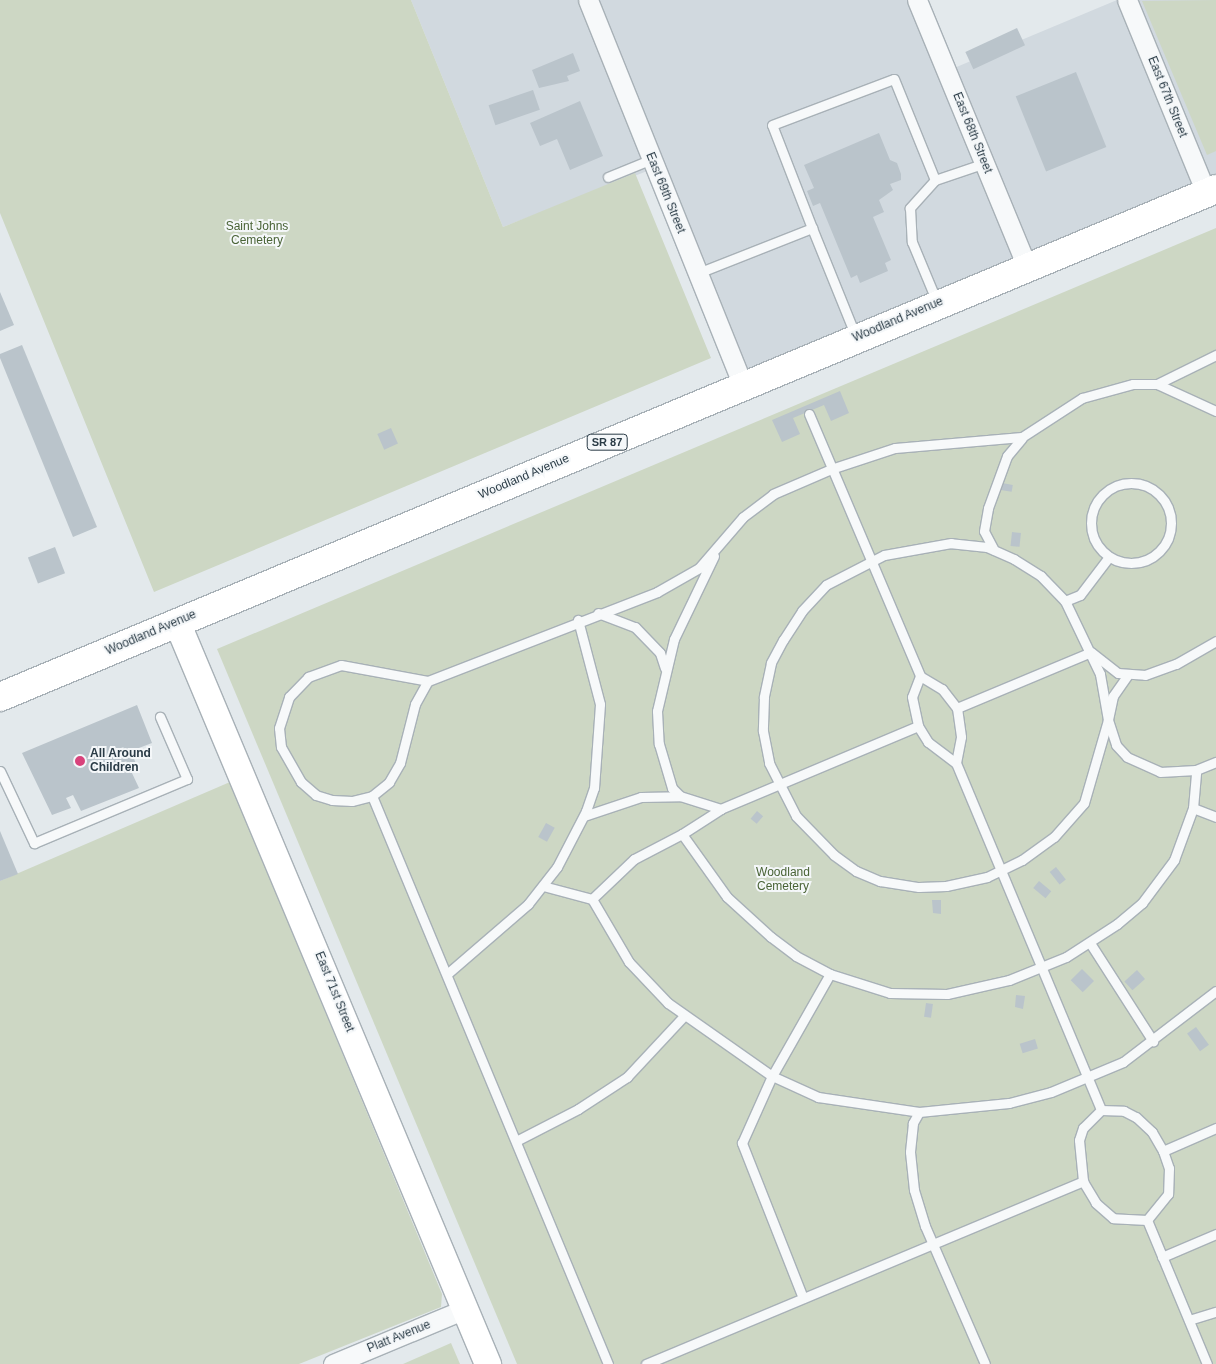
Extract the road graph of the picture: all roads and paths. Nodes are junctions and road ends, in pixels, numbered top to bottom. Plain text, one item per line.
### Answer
1 (588, 0) edge
2 (917, 0) edge
3 (1127, 0) edge
4 (652, 159) junction
5 (984, 163) junction
6 (608, 177) dead end
7 (935, 180) junction
8 (1211, 191) edge
9 (812, 228) junction
10 (1027, 267) junction
11 (698, 273) junction
12 (937, 304) junction
13 (856, 338) junction
14 (1216, 355) edge
15 (1157, 384) junction
16 (743, 385) junction
17 (1216, 411) edge
18 (809, 414) dead end
19 (1022, 437) junction
20 (831, 469) junction
21 (984, 531) junction
22 (967, 544) junction
23 (718, 547) junction
24 (994, 550) junction
25 (1109, 557) junction
26 (870, 561) junction
27 (1065, 601) junction
28 (598, 613) junction
29 (578, 620) junction
30 (177, 622) junction
31 (1216, 641) edge
32 (1092, 652) junction
33 (665, 668) junction
34 (920, 676) junction
35 (1127, 676) junction
36 (428, 681) junction
37 (0, 697) edge
38 (957, 708) junction
39 (160, 717) dead end
40 (1108, 720) junction
41 (918, 726) junction
42 (1216, 762) edge
43 (956, 763) junction
44 (1196, 770) junction
45 (0, 771) edge
46 (778, 786) junction
47 (372, 796) junction
48 (680, 796) junction
49 (1193, 808) junction
50 (720, 809) junction
51 (584, 816) junction
52 (1216, 816) edge
53 (682, 834) junction
54 (1000, 872) junction
55 (543, 886) junction
56 (592, 899) junction
57 (1090, 943) junction
58 (1040, 968) junction
59 (446, 974) junction
60 (830, 974) junction
61 (1216, 991) edge
62 (683, 1017) junction
63 (1153, 1041) junction
64 (772, 1076) junction
65 (1087, 1078) junction
66 (1101, 1110) junction
67 (919, 1112) junction
68 (1216, 1128) edge
69 (516, 1140) junction
70 (1163, 1151) junction
71 (1083, 1180) junction
72 (1147, 1220) junction
73 (1216, 1234) edge
74 (934, 1242) junction
75 (1162, 1257) junction
76 (803, 1298) junction
77 (465, 1309) junction
78 (1216, 1312) edge
79 (1189, 1320) junction
80 (333, 1364) edge
81 (488, 1364) edge
82 (608, 1364) edge
83 (646, 1364) edge
84 (985, 1364) edge
85 (1207, 1364) edge

1 - 4 street, East 69th Street
2 - 5 street, East 68th Street
3 - 8 street, East 67th Street
4 - 6 lane
4 - 11 street, East 69th Street
5 - 7 lane
5 - 10 street, East 68th Street
7 - 9 lane
7 - 12 lane
8 - 10 main road, Woodland Avenue / SR 87
9 - 11 lane
9 - 13 lane
10 - 12 main road, Woodland Avenue / SR 87
11 - 16 street, East 69th Street
12 - 13 main road, Woodland Avenue / SR 87
13 - 16 main road, Woodland Avenue / SR 87
14 - 15 lane
15 - 17 lane
15 - 19 lane
16 - 30 main road, Woodland Avenue / SR 87
18 - 20 lane
19 - 20 lane
19 - 21 lane
20 - 23 lane
20 - 26 lane
21 - 22 lane
21 - 24 lane
22 - 24 lane
22 - 26 lane
23 - 28 lane
23 - 33 lane
24 - 27 lane
25 - 25 lane
25 - 27 lane
26 - 34 lane
26 - 46 lane
27 - 32 lane
28 - 29 lane
28 - 33 lane
29 - 36 lane
29 - 51 lane
30 - 37 main road, Woodland Avenue / SR 87
30 - 77 street, East 71st Street
31 - 35 lane
32 - 35 lane
32 - 38 lane
32 - 40 lane
33 - 48 lane
34 - 38 lane
34 - 41 lane
35 - 40 lane
36 - 47 lane
36 - 47 lane
38 - 43 lane
39 - 45 lane
40 - 44 lane
40 - 54 lane
41 - 43 lane
41 - 46 lane
42 - 44 lane
43 - 54 lane
44 - 49 lane
46 - 50 lane
46 - 54 lane
47 - 59 lane
48 - 50 lane
48 - 51 lane
49 - 52 lane
49 - 57 lane
50 - 53 lane
51 - 55 lane
53 - 56 lane
53 - 60 lane
54 - 58 lane
55 - 56 lane
55 - 59 lane
56 - 62 lane
57 - 58 lane
57 - 63 lane
58 - 60 lane
58 - 65 lane
59 - 69 lane
60 - 64 lane
61 - 63 lane
62 - 64 lane
62 - 69 lane
63 - 65 lane
64 - 67 lane
64 - 76 lane
65 - 66 lane
65 - 67 lane
66 - 70 lane
66 - 71 lane
67 - 74 lane
68 - 70 lane
69 - 82 lane
70 - 72 lane
71 - 72 lane
71 - 74 lane
72 - 75 lane
73 - 75 lane
74 - 76 lane
74 - 84 lane
75 - 79 lane
76 - 83 lane
77 - 80 street, Platt Avenue
77 - 81 street, East 71st Street
78 - 79 lane
79 - 85 lane

